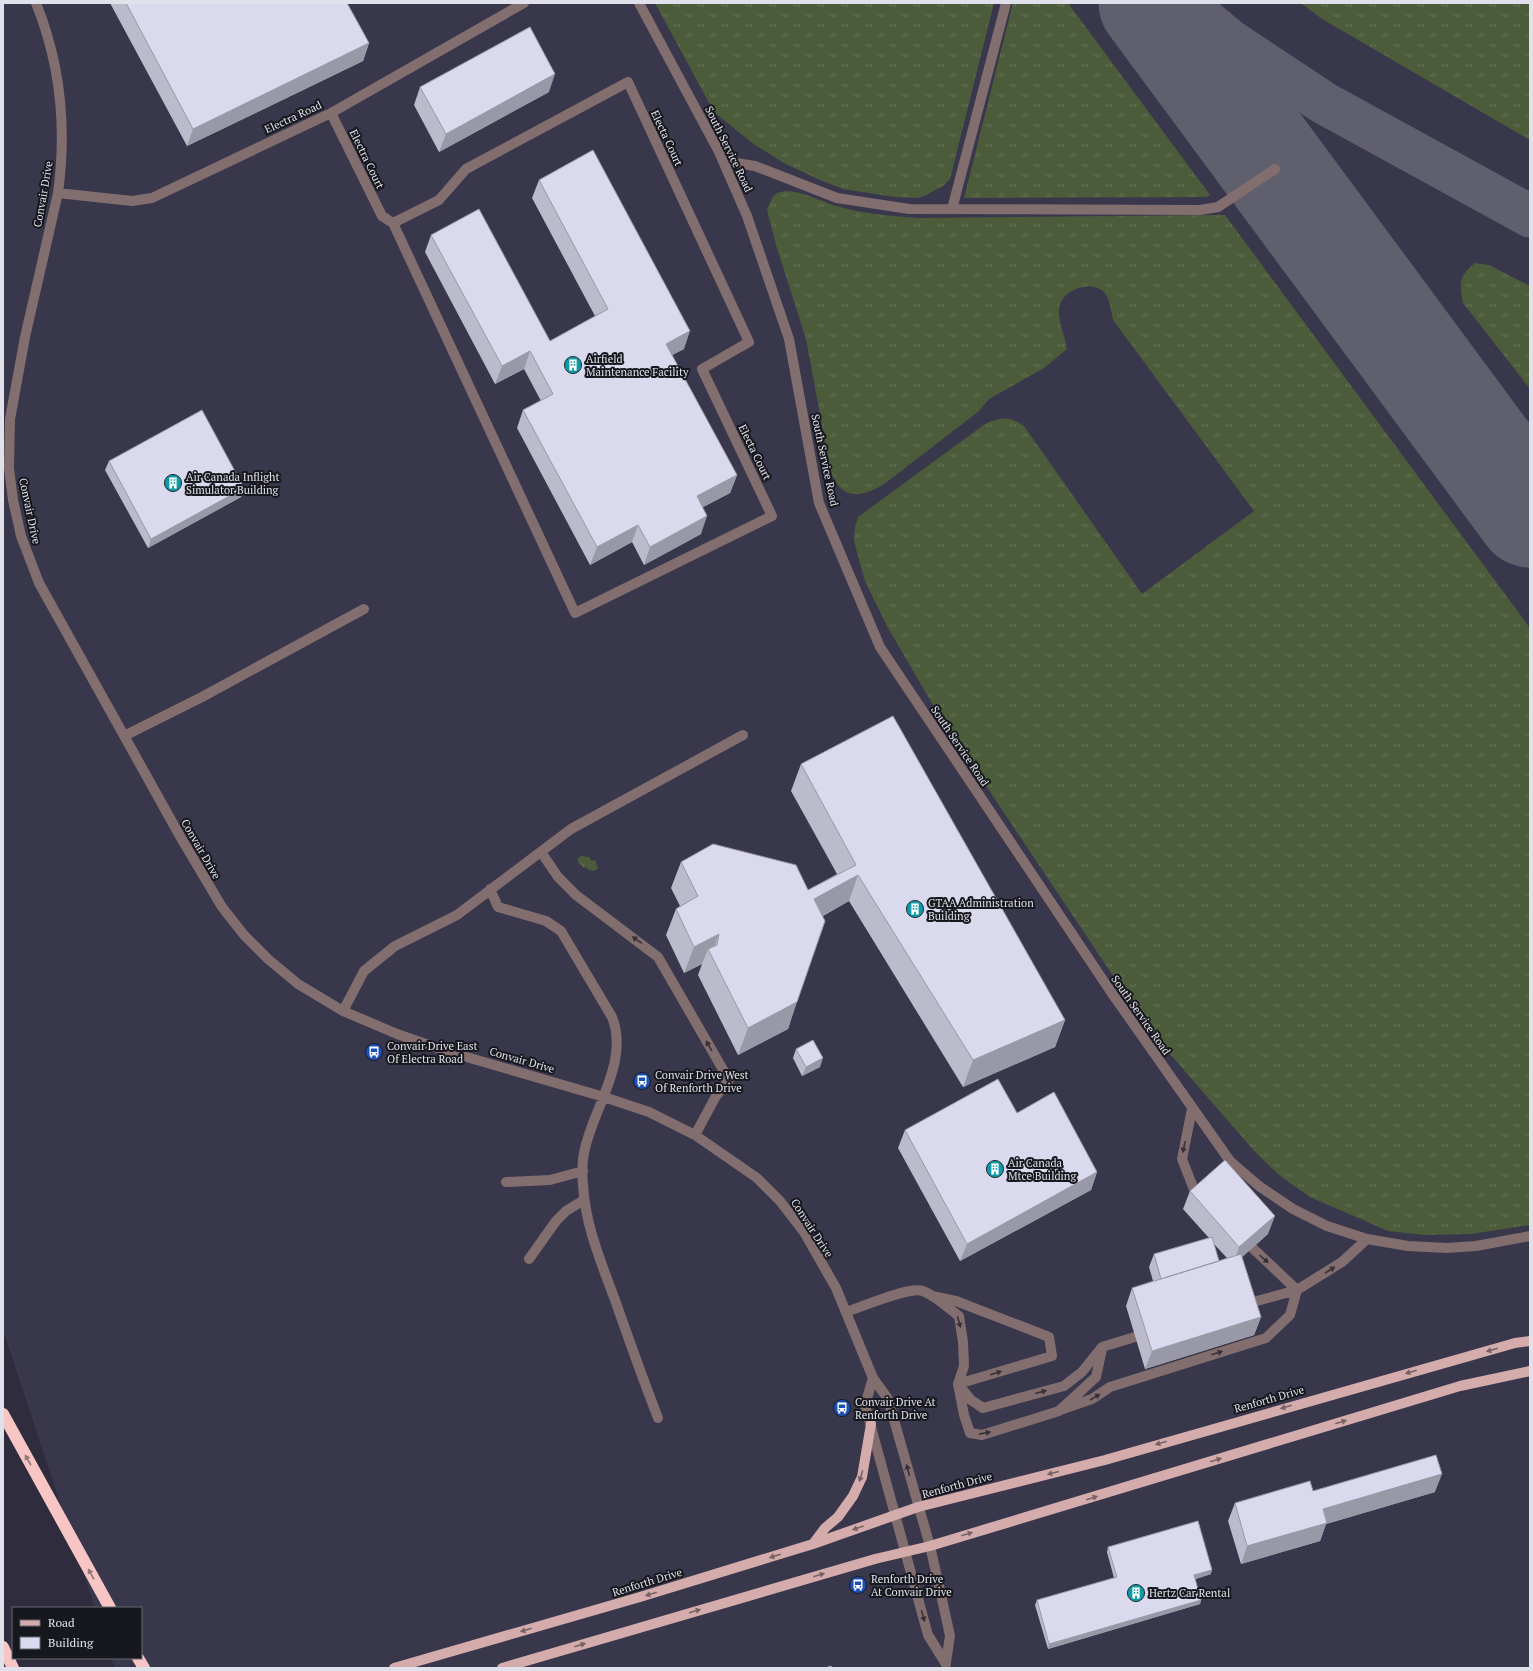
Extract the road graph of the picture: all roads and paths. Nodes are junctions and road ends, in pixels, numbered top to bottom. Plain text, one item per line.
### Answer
1 (36, 3) edge
2 (524, 3) edge
3 (639, 3) edge
4 (1006, 3) edge
5 (331, 112) junction
6 (723, 161) junction
7 (1275, 169) dead end
8 (58, 193) junction
9 (952, 209) junction
10 (393, 223) junction
11 (364, 609) dead end
12 (743, 735) dead end
13 (124, 736) junction
14 (541, 852) junction
15 (490, 889) junction
16 (343, 1011) junction
17 (604, 1097) junction
18 (1192, 1108) junction
19 (694, 1135) junction
20 (583, 1171) junction
21 (506, 1182) dead end
22 (584, 1200) junction
23 (1210, 1206) edge
24 (1236, 1232) edge
25 (1530, 1236) edge
26 (1367, 1239) junction
27 (530, 1259) dead end
28 (1297, 1290) junction
29 (932, 1296) junction
30 (1230, 1309) edge
31 (846, 1312) junction
32 (1157, 1330) edge
33 (1530, 1341) edge
34 (1102, 1347) junction
35 (1530, 1371) edge
36 (873, 1378) junction
37 (958, 1384) junction
38 (1059, 1411) junction
39 (3, 1414) edge
40 (658, 1418) dead end
41 (871, 1424) junction
42 (918, 1508) junction
43 (895, 1515) junction
44 (813, 1544) junction
45 (930, 1546) junction
46 (904, 1551) junction
47 (109, 1607) edge
48 (3, 1647) edge
49 (139, 1659) edge
50 (947, 1665) edge
51 (13, 1668) edge
52 (144, 1668) edge
53 (394, 1668) edge
54 (502, 1668) edge

1 - 8 street, Convair Drive
2 - 5 street, Electra Road
3 - 6 street, South Service Road
4 - 9 street
5 - 8 street, Electra Road
5 - 10 street, Electra Court
6 - 9 street
6 - 18 street, South Service Road
7 - 9 street
8 - 13 street, Convair Drive
10 - 10 street, Electa Court
11 - 13 street
12 - 14 street
13 - 16 street, Convair Drive
14 - 15 street
19 -> 14 street
15 - 16 street
15 - 17 street
16 - 17 street, Convair Drive
17 - 19 street, Convair Drive
17 - 20 street
18 -> 23 street
18 - 26 street, South Service Road
19 - 31 street, Convair Drive
20 - 21 street
20 - 22 street
22 - 27 street
22 - 40 street
24 -> 28 street
25 - 26 street, South Service Road
28 -> 26 street
28 - 30 street
38 -> 28 street
29 - 31 street
29 -> 37 street
37 -> 29 street
31 - 36 street, Convair Drive
32 - 34 street
33 -> 42 main road, Renforth Drive
37 -> 34 street
34 - 38 street
45 -> 35 main road
36 - 41 street, Convair Drive
42 -> 36 street, Convair Drive
37 -> 38 street
47 -> 39 highway
41 - 43 street, Convair Drive
41 -> 44 main road
42 - 43 main road, Renforth Drive
42 - 45 street, Convair Drive
43 -> 44 main road, Renforth Drive
43 - 46 street, Convair Drive
44 -> 53 main road, Renforth Drive
45 - 46 main road
45 - 50 street, Convair Drive
46 -> 50 street, Convair Drive
54 -> 46 main road
48 - 51 highway
49 - 52 highway

